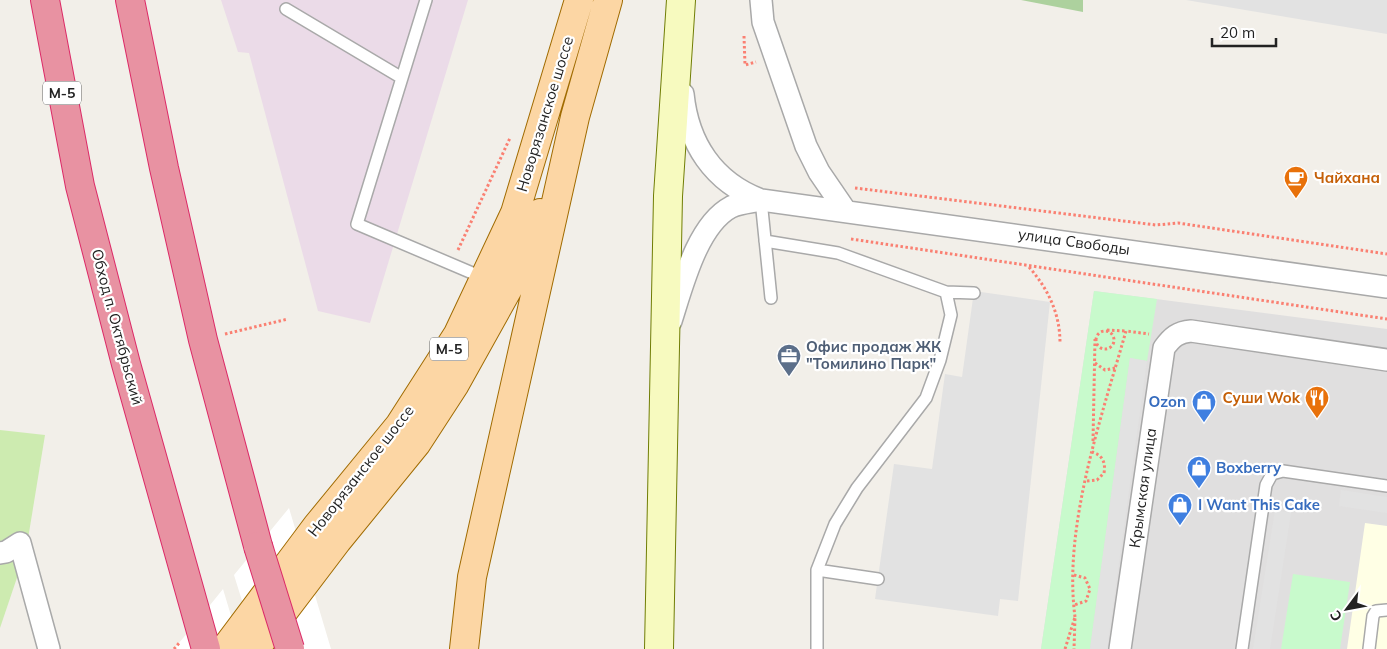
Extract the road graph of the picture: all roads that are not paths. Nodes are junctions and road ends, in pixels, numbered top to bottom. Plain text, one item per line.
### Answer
1 (45, 0) edge
2 (130, 0) edge
3 (426, 0) edge
4 (579, 0) edge
5 (608, 0) edge
6 (681, 0) edge
7 (761, 0) edge
8 (286, 9) dead end
9 (678, 48) junction
10 (402, 78) junction
11 (575, 117) junction
12 (760, 200) junction
13 (845, 210) junction
14 (765, 241) junction
15 (486, 279) junction
16 (1387, 287) edge
17 (946, 292) junction
18 (974, 293) dead end
19 (771, 298) dead end
20 (666, 338) junction
21 (1387, 360) edge
22 (1387, 486) edge
23 (0, 553) edge
24 (817, 570) junction
25 (878, 579) dead end
26 (1387, 610) edge
27 (50, 649) edge
28 (206, 649) edge
29 (225, 649) edge
30 (255, 649) edge
31 (290, 649) edge
32 (464, 649) edge
33 (659, 649) edge
34 (817, 649) edge
35 (1120, 649) edge
36 (1242, 649) edge
37 (1368, 649) edge

1 - 28 highway, Обход п. Октябрьский / М-5
2 - 31 highway, bridge
3 - 10 lane
4 - 15 main road, Новорязанское шоссе / М-5
5 - 11 main road
6 - 9 main road
7 - 13 street
8 - 10 lane
9 - 12 street, улица Свободы
9 - 20 main road
10 - 15 lane
11 - 30 main road
11 - 32 main road
12 - 13 street, улица Свободы
12 - 14 lane
12 - 20 street, улица Свободы
13 - 16 street, улица Свободы
14 - 17 lane
14 - 19 lane
15 - 29 main road, Новорязанское шоссе / М-5
17 - 18 lane
17 - 24 lane
20 - 33 main road
21 - 35 street, Крымская улица
22 - 36 lane
23 - 27 street
24 - 25 lane
24 - 34 lane
26 - 37 lane

